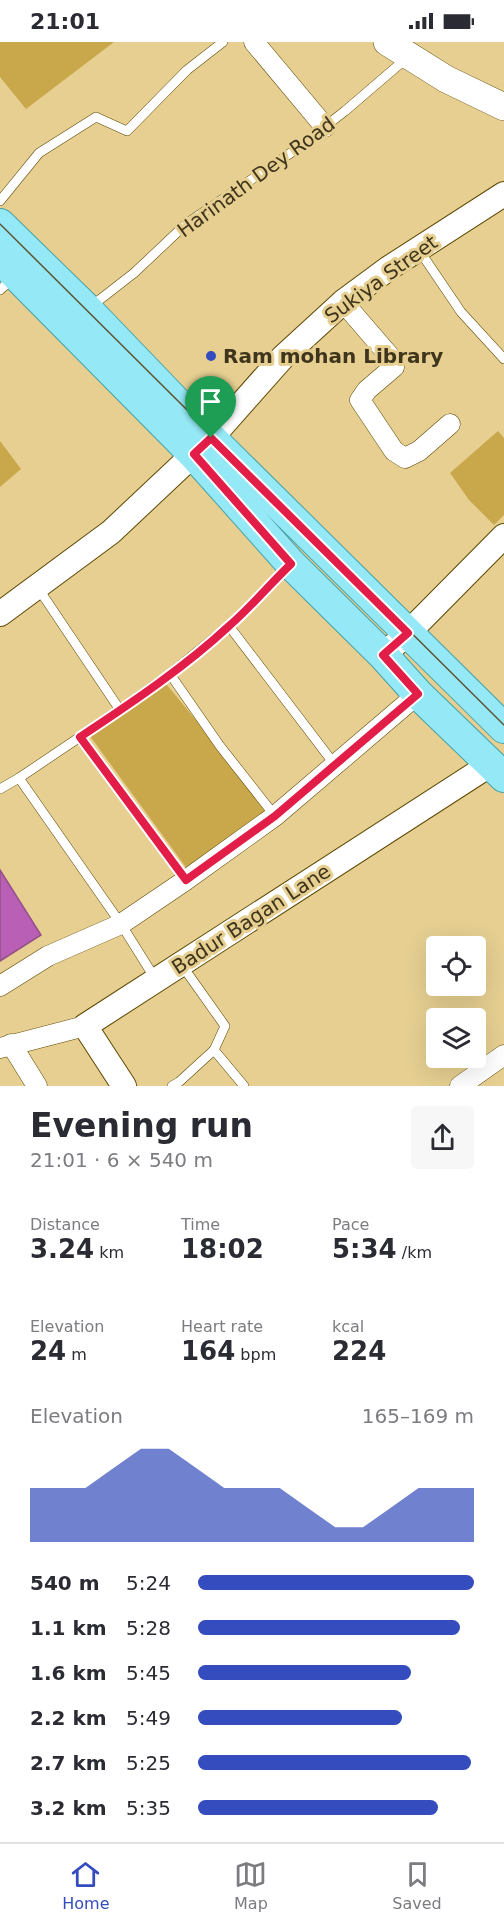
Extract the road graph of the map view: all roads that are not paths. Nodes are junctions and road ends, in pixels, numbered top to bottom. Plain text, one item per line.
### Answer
1 (223, 42) edge
2 (254, 42) edge
3 (406, 47) edge
4 (504, 107) edge
5 (325, 127) junction
6 (504, 194) edge
7 (0, 201) edge
8 (0, 224) edge
9 (419, 250) junction
10 (5, 275) edge
11 (343, 302) junction
12 (87, 309) junction
13 (504, 359) edge
14 (450, 424) dead end
15 (202, 446) junction
16 (504, 536) edge
17 (291, 564) junction
18 (37, 587) junction
19 (0, 614) edge
20 (229, 627) junction
21 (411, 636) junction
22 (383, 655) junction
23 (170, 674) junction
24 (418, 694) junction
25 (120, 710) junction
26 (504, 728) edge
27 (80, 737) junction
28 (335, 765) junction
29 (498, 771) edge
30 (19, 778) junction
31 (0, 789) edge
32 (275, 816) junction
33 (186, 880) junction
34 (121, 924) junction
35 (182, 964) junction
36 (156, 981) junction
37 (0, 986) edge
38 (85, 1026) junction
39 (5, 1046) edge
40 (214, 1050) junction
41 (504, 1054) edge
42 (37, 1086) edge
43 (124, 1086) edge
44 (172, 1086) edge
45 (244, 1086) edge
46 (460, 1086) edge

1 - 7 lane
2 - 5 street
3 - 4 main road
3 - 5 lane, Harinath Dey Road
5 - 12 lane, Harinath Dey Road
6 - 9 street, Sukiya Street
8 - 12 main road
9 - 11 street, Sukiya Street
9 - 13 lane
10 - 15 main road
11 - 14 street
11 - 15 street, Sukiya Street
12 - 15 main road
15 - 17 main road
15 - 18 street, Sukiya Street
15 - 21 main road
16 - 21 street
17 - 20 lane
17 - 22 main road
18 - 19 street, Sukiya Street
18 - 25 lane
20 - 23 lane
20 - 28 lane
21 - 22 street
21 - 26 main road
22 - 24 main road
23 - 25 lane
23 - 32 lane
24 - 28 street
24 - 29 main road
25 - 27 lane
27 - 30 lane
27 - 33 lane
28 - 32 street
29 - 35 street, Badur Bagan Lane
30 - 31 lane
30 - 34 lane
32 - 33 street
33 - 34 street
34 - 36 lane
34 - 37 street
35 - 36 street, Badur Bagan Lane
35 - 40 lane
36 - 38 street, Badur Bagan Lane
38 - 39 street, Badur Bagan Lane
38 - 43 street
39 - 42 street
40 - 44 lane
40 - 45 lane
41 - 46 street

